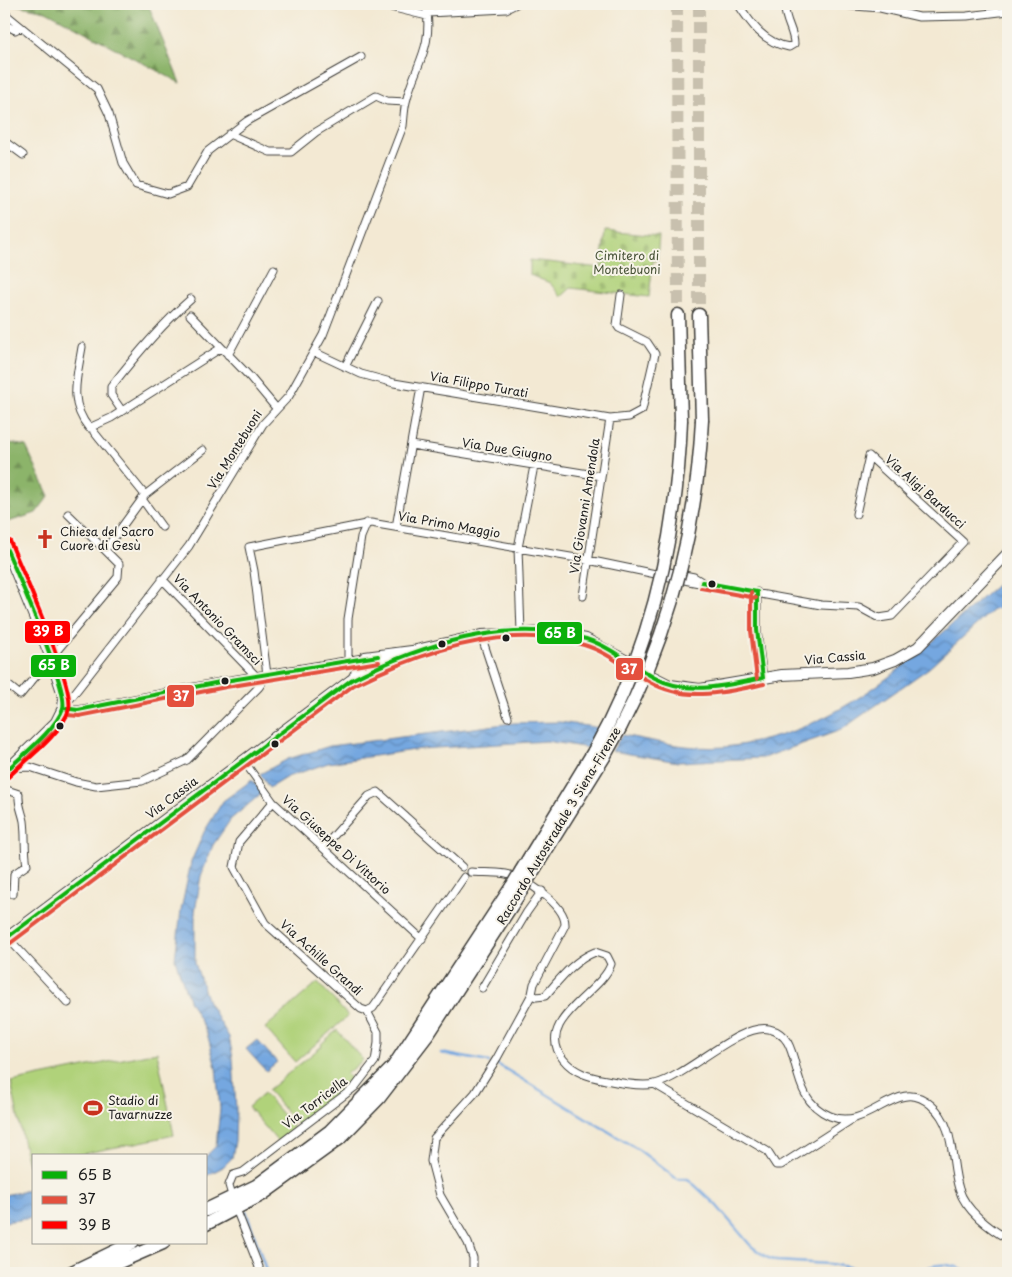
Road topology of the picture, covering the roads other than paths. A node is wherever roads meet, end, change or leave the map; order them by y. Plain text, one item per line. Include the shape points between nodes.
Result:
1 (378, 4) edge
2 (426, 4) edge
3 (516, 4) edge
4 (738, 4) edge
5 (796, 4) edge
6 (829, 4) edge
7 (1008, 11) edge
8 (4, 13) edge
9 (428, 14) junction
10 (4, 24) edge
11 (21, 27) junction
12 (361, 57) dead end
13 (406, 102) junction
14 (229, 134) junction
15 (4, 141) edge
16 (23, 155) dead end
17 (274, 269) dead end
18 (621, 295) dead end
19 (191, 299) dead end
20 (378, 301) dead end
21 (190, 315) dead end
22 (678, 315) tunnel mouth
23 (699, 315) tunnel mouth
24 (82, 347) dead end
25 (221, 348) junction
26 (314, 352) junction
27 (228, 355) junction
28 (345, 367) junction
29 (421, 387) junction
30 (276, 408) junction
31 (122, 411) junction
32 (610, 419) junction
33 (94, 432) dead end
34 (410, 445) junction
35 (202, 450) dead end
36 (534, 466) junction
37 (601, 476) junction
38 (144, 497) junction
39 (68, 514) dead end
40 (856, 514) dead end
41 (367, 522) junction
42 (162, 527) dead end
43 (396, 527) junction
44 (4, 543) edge
45 (518, 548) junction
46 (105, 550) junction
47 (1008, 553) edge
48 (588, 560) junction
49 (162, 579) junction
50 (757, 592) junction
51 (582, 596) dead end
52 (521, 632) junction
53 (482, 635) junction
54 (51, 658) junction
55 (348, 661) junction
56 (627, 661) dead end
57 (340, 663) junction
58 (367, 664) junction
59 (267, 675) junction
60 (256, 676) junction
61 (652, 676) dead end
62 (763, 678) junction
63 (4, 682) edge
64 (63, 708) junction
65 (508, 717) dead end
66 (28, 748) junction
67 (599, 754) junction
68 (243, 760) junction
69 (30, 767) junction
70 (6, 770) edge
71 (4, 789) edge
72 (273, 802) junction
73 (323, 848) junction
74 (467, 874) junction
75 (516, 888) junction
76 (542, 892) junction
77 (13, 894) dead end
78 (6, 939) edge
79 (422, 939) junction
80 (482, 988) dead end
81 (532, 994) junction
82 (68, 1003) dead end
83 (367, 1011) junction
84 (654, 1084) junction
85 (852, 1120) junction
86 (231, 1192) dead end
87 (208, 1209) edge
88 (238, 1214) dead end
89 (208, 1223) edge
90 (1008, 1239) edge
91 (130, 1244) edge
92 (161, 1244) edge
93 (70, 1273) edge
94 (94, 1273) edge
95 (258, 1273) edge
96 (473, 1273) edge

1 - 9 street
2 - 9 street, Via Montebuoni
3 - 9 street via 506,9
4 - 5 street via 761,35 789,47 794,44 794,37 785,8
6 - 7 street via 880,8 919,17
8 - 11 street
9 - 13 street, Via Montebuoni via 426,49
10 - 11 street via 15,30
11 - 14 street via 96,89 109,114 123,163 136,184 168,194 187,186 208,151
12 - 14 street
13 - 14 street via 387,101 376,96 316,132 291,152 270,152
13 - 26 street, Via Montebuoni via 404,126
15 - 16 street
17 - 27 street
18 - 32 street, Via Filippo Turati via 618,328 647,342 656,354 642,410 629,418
19 - 31 street via 150,340 111,387 111,395
20 - 28 street
21 - 25 street
22 - 67 highway, Raccordo Autostradale 3 Siena-Firenze, bridge via 681,420 675,502 660,585 630,679
23 - 67 highway, Raccordo Autostradale 3 Siena-Firenze, bridge via 702,420 691,530 655,653 642,684
24 - 31 street via 75,402 80,416 89,428
25 - 27 street
25 - 31 street
26 - 28 street, Via Filippo Turati
26 - 30 street, Via Montebuoni via 289,396
27 - 30 street
28 - 29 street, Via Filippo Turati via 374,379
29 - 32 street, Via Filippo Turati
29 - 34 street
30 - 49 street, Via Montebuoni via 263,424 206,522
32 - 37 street, Via Giovanni Amendola
33 - 38 street
34 - 36 street, Via Due Giugno
34 - 43 street
35 - 38 street
36 - 37 street, Via Due Giugno
36 - 45 street
37 - 48 street, Via Giovanni Amendola
38 - 42 street
38 - 46 street
39 - 46 street
40 - 50 street, Via Aligi Barducci via 869,456 964,542 892,616 885,619 860,607 821,605
41 - 43 street, Via Primo Maggio
41 - 55 street via 361,537 348,618
41 - 59 street, Via Primo Maggio via 249,547
43 - 45 street, Via Primo Maggio
44 - 54 main road
45 - 48 street, Via Primo Maggio
45 - 52 street
46 - 54 street via 119,564 118,577
47 - 62 main road, Via Cassia via 918,647 895,660 848,672
48 - 50 street, Via Primo Maggio
48 - 51 street, Via Giovanni Amendola
49 - 60 street, Via Antonio Gramsci
49 - 64 street, Via Montebuoni
50 - 62 street via 757,630
52 - 53 main road
52 - 56 main road via 574,635
53 - 58 main road
53 - 65 street
54 - 63 street via 20,695
54 - 64 main road via 63,691
55 - 57 street
55 - 58 street
57 - 58 street
57 - 59 street
58 - 68 main road, Via Cassia via 351,680
59 - 60 street
59 - 69 street via 187,760 158,775 124,784 96,786
60 - 64 street via 78,710
61 - 62 main road, Via Cassia via 670,685 700,689
64 - 66 main road, Via Montebuoni via 56,722
66 - 69 street via 26,760
66 - 70 main road, Via Montebuoni
67 - 75 highway, Raccordo Autostradale 3 Siena-Firenze, bridge
68 - 72 street, Via Giuseppe Di Vittorio
68 - 78 main road, Via Cassia
69 - 70 street
71 - 77 street via 19,794 18,805 24,820 27,865 14,874
72 - 73 street, Via Giuseppe Di Vittorio
72 - 83 street, Via Achille Grandi via 239,842 234,867 265,923
73 - 74 street via 369,796 378,792 462,867 467,867
73 - 79 street, Via Giuseppe Di Vittorio
74 - 76 street via 508,874
74 - 79 street, Via Achille Grandi
75 - 87 highway, Raccordo Autostradale 3 Siena-Firenze via 394,1067 330,1132 256,1186
75 - 89 highway, Raccordo Autostradale 3 Siena-Firenze via 429,1033 379,1098 339,1139 271,1189
76 - 80 street
76 - 81 street via 564,914 565,925 534,984
78 - 82 street, Via Cassia
79 - 83 street, Via Achille Grandi via 373,1008
81 - 84 street via 544,996 572,965 584,957 595,952 607,956 611,964 608,972 562,1020 557,1033 558,1051 572,1068 591,1077 617,1083
81 - 96 street via 475,1093 434,1138 431,1161 440,1195 468,1243
83 - 86 street, Via Torricella via 378,1032 375,1061 355,1087 243,1172 233,1175 229,1186
84 - 85 street via 767,1151 776,1165 781,1165
84 - 85 street via 687,1069 746,1032 770,1029 788,1042 804,1094 811,1105 831,1117
85 - 90 street via 899,1097 921,1098 931,1105 948,1129 959,1192 986,1224
88 - 95 street via 259,1267
91 - 93 highway
92 - 94 highway

